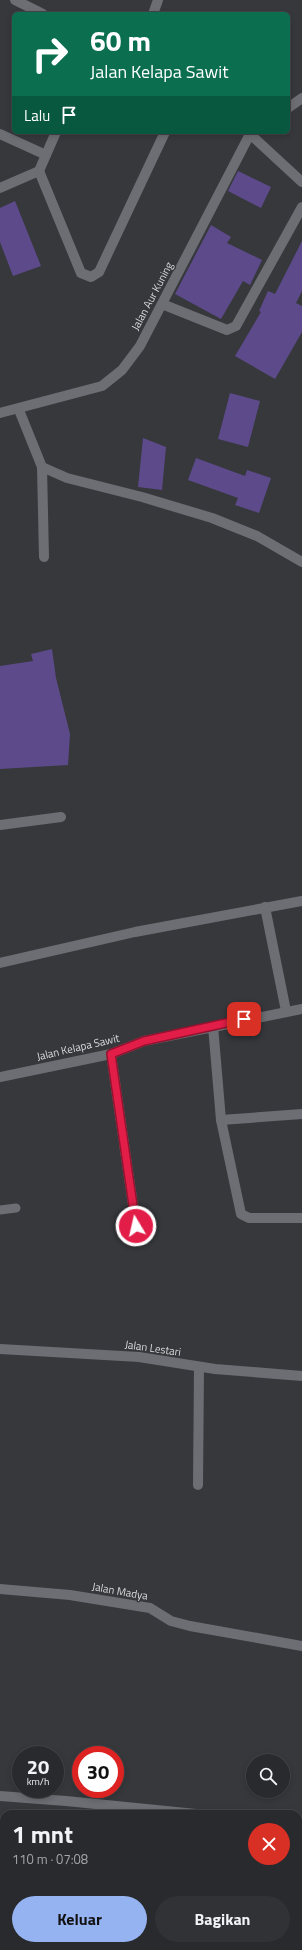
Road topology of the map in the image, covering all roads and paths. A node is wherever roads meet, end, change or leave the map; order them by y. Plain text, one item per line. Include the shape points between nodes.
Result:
1 (158, 0) edge
2 (21, 1) edge
3 (40, 12) edge
4 (155, 12) edge
5 (302, 98) edge
6 (290, 107) edge
7 (0, 134) edge
8 (55, 134) edge
9 (164, 134) edge
10 (250, 134) edge
11 (252, 134) edge
12 (46, 155) junction
13 (39, 171) junction
14 (302, 182) edge
15 (0, 188) edge
16 (302, 207) edge
17 (162, 304) junction
18 (19, 410) junction
19 (0, 413) edge
20 (42, 467) junction
21 (44, 557) dead end
22 (302, 562) edge
23 (61, 817) dead end
24 (0, 825) edge
25 (302, 901) edge
26 (265, 907) junction
27 (0, 963) edge
28 (302, 1009) edge
29 (286, 1011) junction
30 (213, 1026) junction
31 (111, 1054) junction
32 (0, 1077) edge
33 (302, 1114) edge
34 (221, 1120) junction
35 (16, 1208) dead end
36 (0, 1210) edge
37 (302, 1218) edge
38 (136, 1226) dead end
39 (0, 1348) edge
40 (198, 1367) junction
41 (302, 1376) edge
42 (198, 1485) dead end
43 (0, 1589) edge
44 (302, 1646) edge
45 (0, 1796) edge
46 (143, 1810) edge

1 - 4 street
2 - 3 street
5 - 6 street
7 - 12 street
8 - 12 street
9 - 13 street via 99,272 91,277 81,273
10 - 17 street, Jalan Aur Kuning
11 - 14 street
12 - 13 street
13 - 15 street
16 - 17 street via 236,326 227,330
17 - 18 street, Jalan Aur Kuning via 140,346 114,378 102,386
18 - 19 street, Jalan Aur Kuning
18 - 20 street
20 - 21 street
20 - 22 street via 67,478 212,518 257,536
23 - 24 street
25 - 26 street
26 - 27 street via 135,932
26 - 29 street
28 - 29 street, Jalan Kelapa Sawit
29 - 30 street, Jalan Kelapa Sawit
30 - 31 street, Jalan Kelapa Sawit via 144,1041
30 - 34 street
31 - 32 street, Jalan Kelapa Sawit
31 - 38 street
33 - 34 street
34 - 37 street via 241,1214 249,1218
35 - 36 lane
39 - 40 street, Jalan Lestari via 139,1357
40 - 41 street, Jalan Lestari
40 - 42 street
43 - 44 street, Jalan Madya via 70,1595 150,1608 170,1621
45 - 46 street

